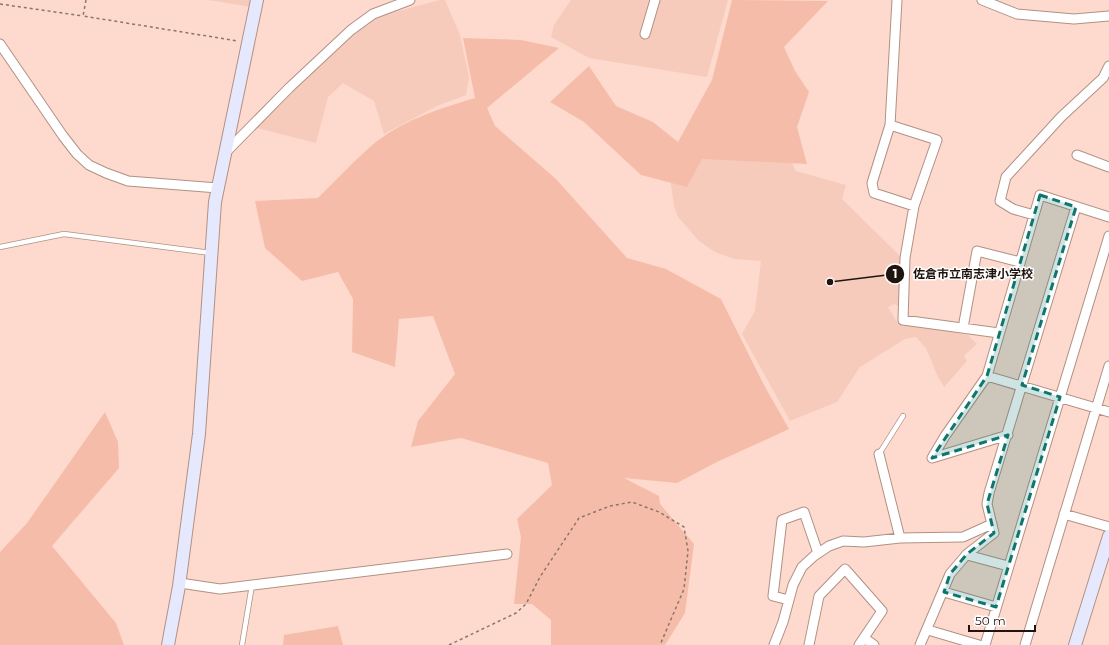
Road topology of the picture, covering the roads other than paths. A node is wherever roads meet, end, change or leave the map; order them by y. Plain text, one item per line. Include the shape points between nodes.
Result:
1 (257, 0) edge
2 (410, 0) edge
3 (655, 0) edge
4 (897, 0) edge
5 (982, 0) edge
6 (1109, 16) edge
7 (644, 34) dead end
8 (0, 44) edge
9 (1109, 66) edge
10 (1106, 80) edge
11 (890, 125) junction
12 (224, 153) junction
13 (1077, 154) dead end
14 (1109, 167) edge
15 (218, 188) junction
16 (914, 206) junction
17 (1076, 207) junction
18 (1034, 214) junction
19 (1109, 217) edge
20 (1109, 236) edge
21 (0, 247) edge
22 (211, 253) junction
23 (1020, 262) junction
24 (963, 328) junction
25 (999, 332) junction
26 (1109, 366) edge
27 (987, 376) junction
28 (1022, 386) junction
29 (1060, 397) junction
30 (1096, 408) junction
31 (1109, 412) edge
32 (903, 416) dead end
33 (1008, 435) junction
34 (878, 454) joint
35 (1064, 514) junction
36 (992, 524) junction
37 (1109, 527) edge
38 (1109, 536) edge
39 (900, 538) junction
40 (818, 553) junction
41 (507, 554) dead end
42 (967, 555) junction
43 (1008, 566) junction
44 (180, 583) junction
45 (252, 585) junction
46 (944, 592) junction
47 (789, 600) junction
48 (996, 607) junction
49 (928, 630) junction
50 (862, 642) edge
51 (168, 645) edge
52 (242, 645) edge
53 (774, 645) edge
54 (809, 645) edge
55 (874, 645) edge
56 (920, 645) edge
57 (979, 645) edge
58 (986, 645) edge
59 (1025, 645) edge
60 (1076, 645) edge

1 - 12 street
2 - 12 street via 373,14 352,30
3 - 7 street
4 - 11 street
5 - 6 street via 1017,14 1074,19
8 - 15 street via 62,136 76,154 90,165 128,181
9 - 10 street
10 - 18 street via 1061,117 1006,177 1000,201 1013,209
11 - 16 street via 872,188 874,193
11 - 16 street via 937,140
12 - 15 street
13 - 14 street
15 - 22 street
16 - 24 street via 905,258 903,320
17 - 18 street via 1040,195
17 - 19 street
17 - 28 street
18 - 23 street
20 - 29 street
21 - 22 lane via 64,234
22 - 44 street via 199,434
23 - 24 street via 977,251
23 - 25 street
24 - 25 street
25 - 27 street
26 - 30 street
27 - 28 street
27 - 33 street via 932,458
28 - 29 street
28 - 33 street
29 - 30 street
29 - 43 street
30 - 31 street
30 - 35 street
32 - 34 lane
33 - 36 street via 987,504
34 - 39 street
35 - 37 street
35 - 59 street
36 - 39 street via 963,537
36 - 42 street via 994,533
38 - 60 street
39 - 40 street via 864,542 843,540
40 - 47 street via 802,568
40 - 47 street via 804,512 782,520 773,596
41 - 45 street
42 - 43 street
42 - 46 street via 950,574
43 - 48 street
44 - 45 street via 220,589
44 - 51 street
45 - 52 lane
46 - 48 street
46 - 49 street
47 - 53 street
48 - 58 street
49 - 56 street
49 - 57 street
50 - 54 street via 882,611 845,569 819,596
50 - 55 street

